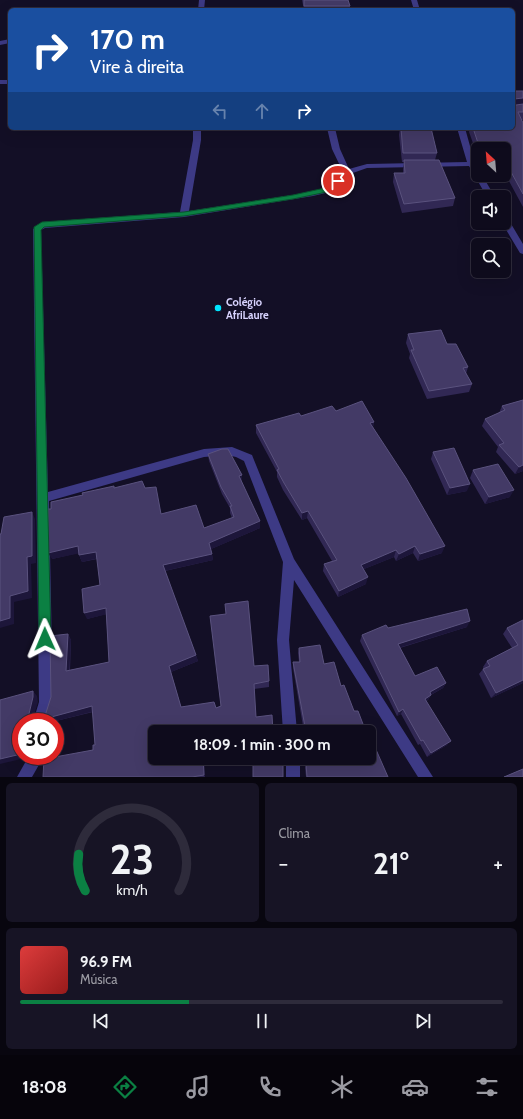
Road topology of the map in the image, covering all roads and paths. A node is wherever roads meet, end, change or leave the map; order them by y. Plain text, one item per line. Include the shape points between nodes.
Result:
1 (197, 130) edge
2 (331, 130) edge
3 (462, 130) edge
4 (471, 164) joint
5 (347, 172) junction
6 (184, 214) junction
7 (511, 230) edge
8 (523, 250) edge
9 (43, 498) junction
10 (289, 562) junction
11 (43, 713) edge
12 (289, 725) edge
13 (32, 765) edge
14 (292, 765) edge
15 (24, 777) edge
16 (293, 777) edge
17 (426, 777) edge

1 - 6 street
2 - 5 street via 336,149
3 - 4 street
4 - 5 street via 367,166
5 - 6 street via 327,190 313,194
6 - 9 street via 42,225 37,229
7 - 8 street
9 - 10 street via 204,453 237,451 248,458
9 - 11 street via 46,702
10 - 12 street via 283,640
10 - 17 street
13 - 15 street
14 - 16 street

